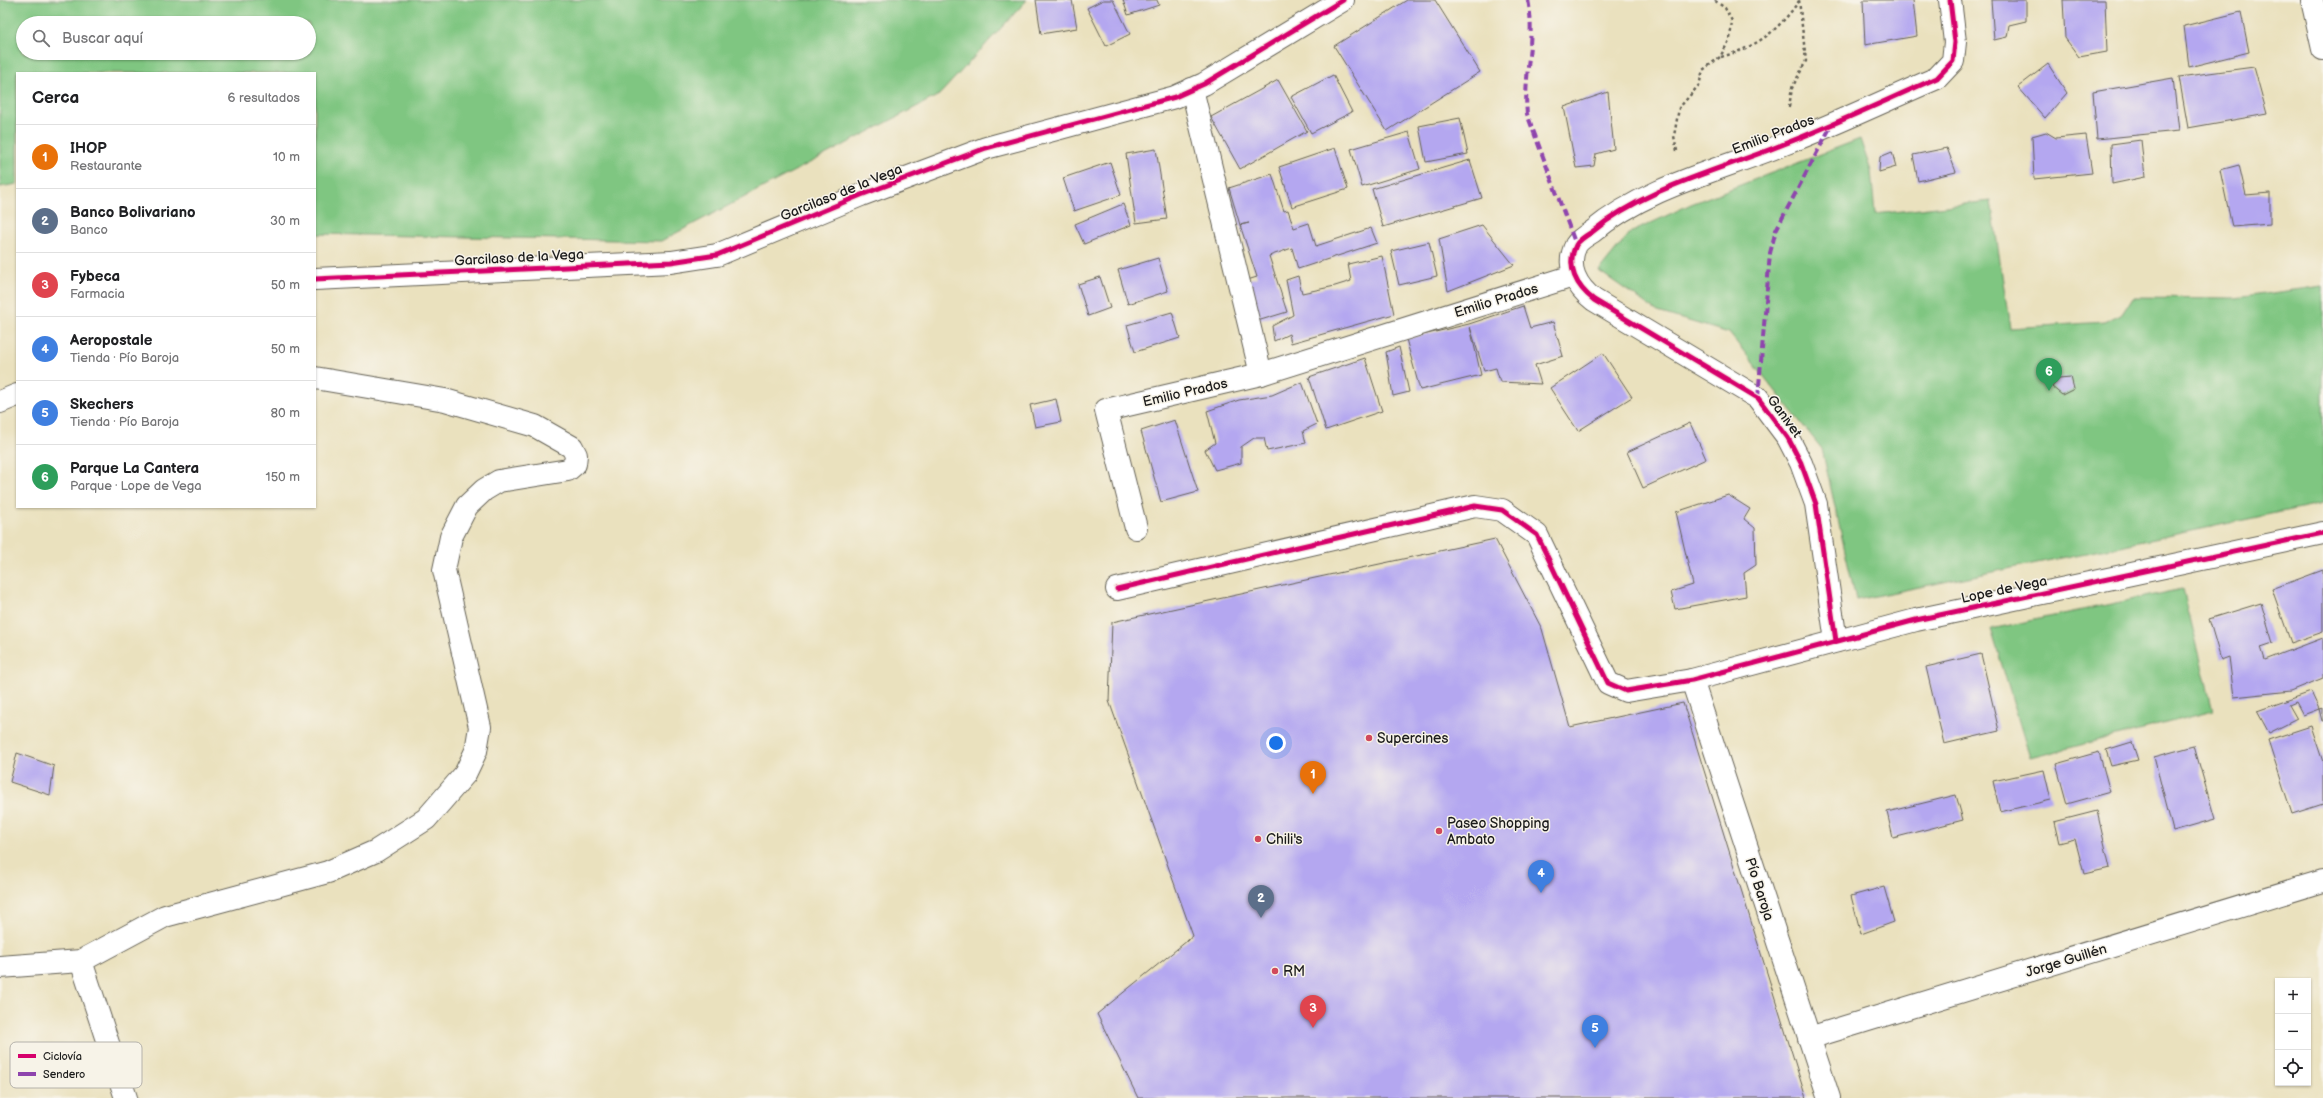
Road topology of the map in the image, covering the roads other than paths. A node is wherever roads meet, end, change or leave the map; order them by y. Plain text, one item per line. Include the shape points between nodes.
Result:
1 (1343, 0) edge
2 (1950, 0) edge
3 (2312, 0) edge
4 (2323, 49) edge
5 (1192, 89) junction
6 (1573, 276) junction
7 (316, 279) edge
8 (1261, 374) junction
9 (316, 378) edge
10 (16, 395) edge
11 (0, 402) edge
12 (1136, 528) dead end
13 (2323, 533) edge
14 (1117, 589) dead end
15 (1836, 641) junction
16 (1692, 680) junction
17 (2323, 881) edge
18 (81, 961) junction
19 (0, 967) edge
20 (1809, 1038) junction
21 (108, 1042) edge
22 (123, 1088) edge
23 (126, 1098) edge
24 (1829, 1098) edge

1 - 5 street, Garcilaso de la Vega
2 - 6 street, Emilio Prados via 1955,42 1953,61 1937,78 1784,144 1682,181 1606,220 1576,245 1572,258
3 - 4 street
5 - 7 street, Garcilaso de la Vega via 1175,97 986,148 861,195 717,255 671,262
5 - 8 street
6 - 8 street, Emilio Prados
6 - 15 street, Ganivet via 1581,290 1594,300 1758,398 1788,438 1816,504
8 - 12 street, Emilio Prados via 1106,410
9 - 18 street via 445,400 535,426 572,446 576,455 575,464 568,470 499,481 484,490 467,506 451,537 444,570 480,727 476,751 465,774 426,819 376,851 328,872 165,916
10 - 11 street
13 - 15 street, Lope de Vega via 1916,620
14 - 16 street, Lope de Vega via 1475,506 1502,510 1537,535 1608,683 1626,691
15 - 16 street, Lope de Vega
16 - 20 street, Pío Baroja
17 - 20 street, Jorge Guillén
18 - 19 street
18 - 21 street
20 - 24 street, Pío Baroja
22 - 23 street

